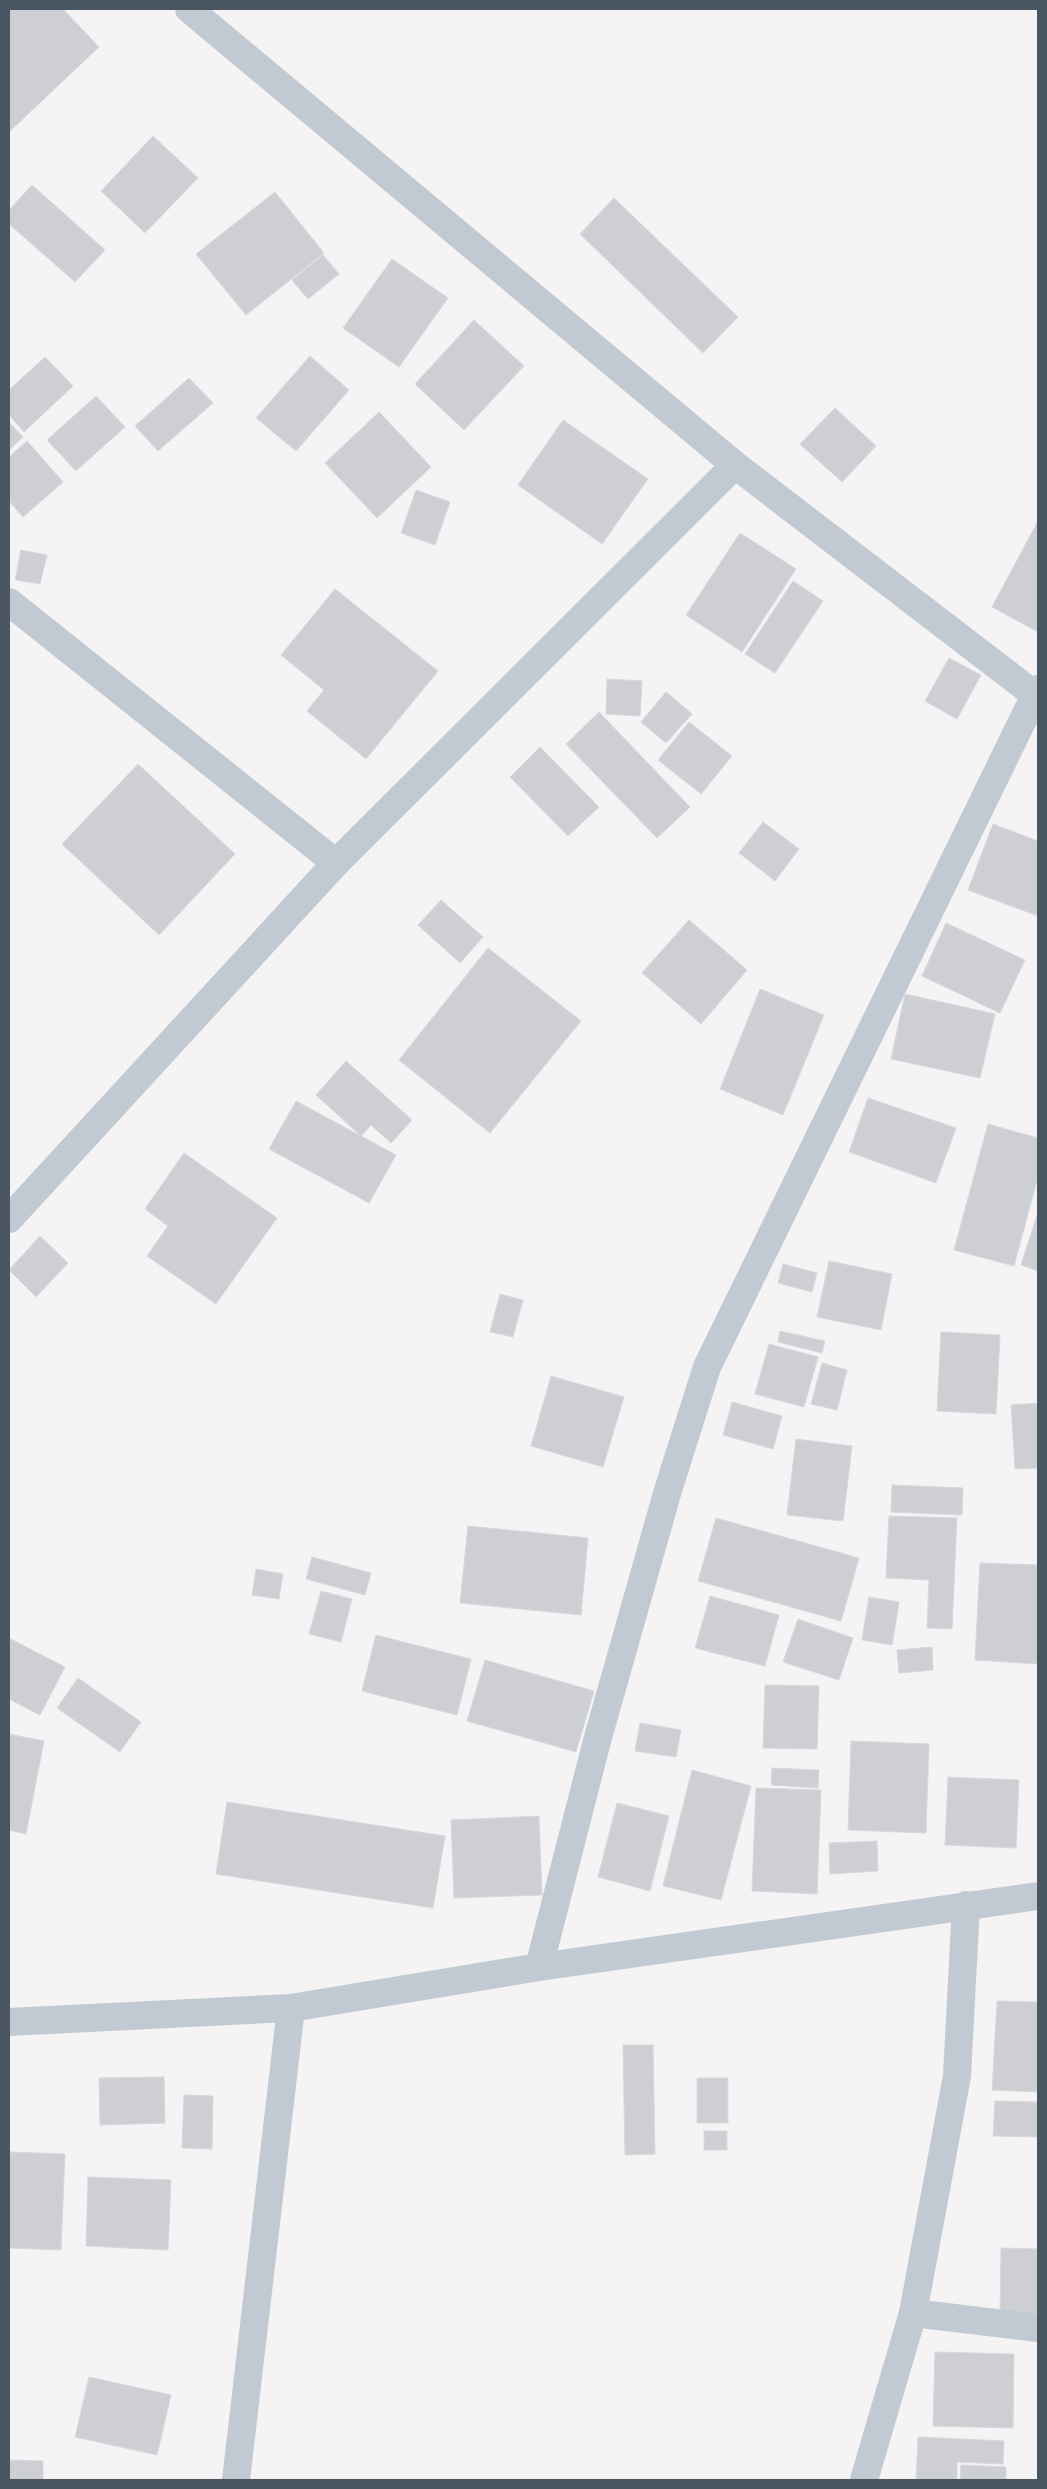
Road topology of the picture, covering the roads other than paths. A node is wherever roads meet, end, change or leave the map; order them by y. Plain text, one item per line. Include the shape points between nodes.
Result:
1 (189, 9) edge
2 (735, 466) junction
3 (9, 602) edge
4 (1037, 692) edge
5 (336, 863) junction
6 (9, 1219) edge
7 (1038, 1896) edge
8 (966, 1906) junction
9 (539, 1967) junction
10 (291, 2008) junction
11 (9, 2022) edge
12 (914, 2313) junction
13 (1038, 2328) edge
14 (236, 2480) edge
15 (864, 2480) edge

1 - 2 street
2 - 4 street
2 - 5 street
3 - 5 street
4 - 9 street via 707,1366 597,1740
5 - 6 street
7 - 8 street
8 - 9 street
8 - 12 street via 957,2076
9 - 10 street
10 - 11 street
10 - 14 street
12 - 13 street
12 - 15 street

